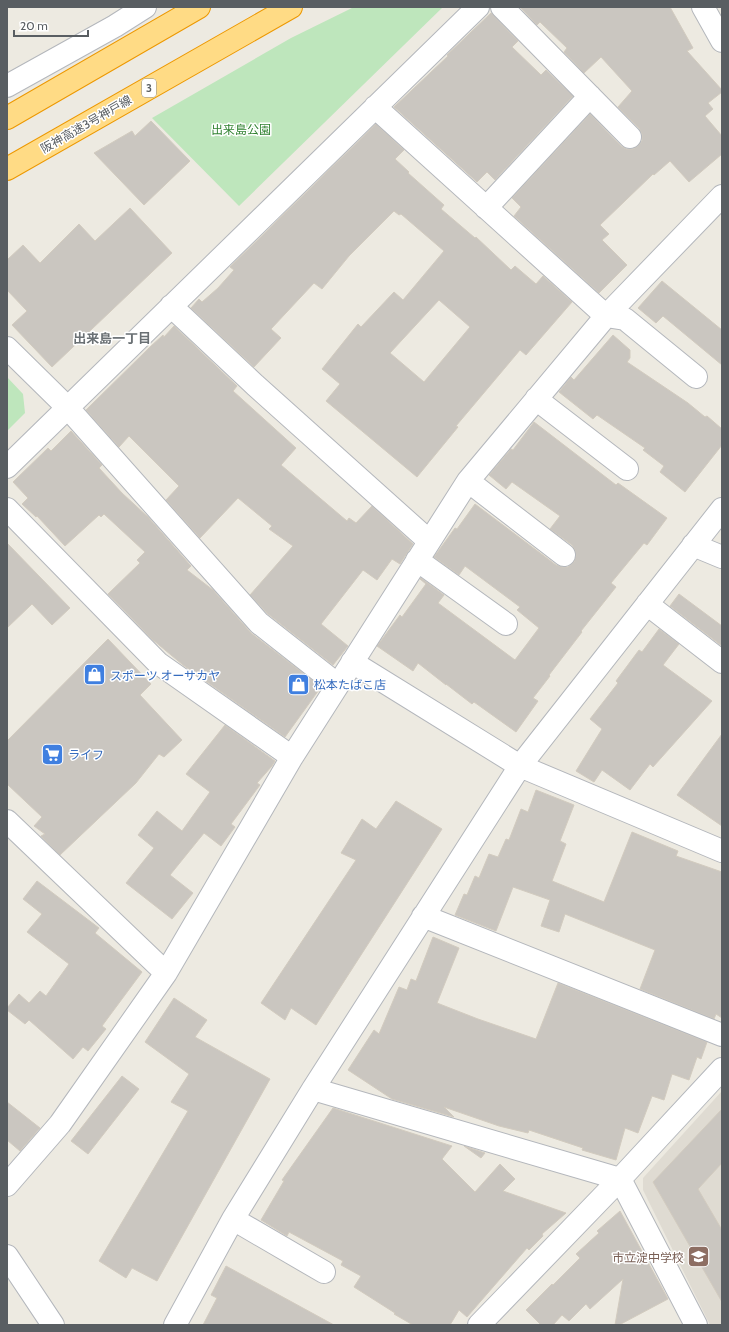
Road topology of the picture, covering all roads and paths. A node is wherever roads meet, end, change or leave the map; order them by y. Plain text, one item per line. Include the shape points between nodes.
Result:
1 (145, 7) edge
2 (199, 7) edge
3 (291, 7) edge
4 (478, 7) edge
5 (502, 7) edge
6 (702, 7) edge
7 (722, 41) edge
8 (7, 86) edge
9 (590, 96) junction
10 (375, 107) junction
11 (7, 118) edge
12 (630, 137) dead end
13 (7, 169) edge
14 (722, 196) edge
15 (486, 208) junction
16 (171, 306) junction
17 (606, 316) junction
18 (7, 348) edge
19 (696, 377) dead end
20 (536, 399) junction
21 (67, 407) junction
22 (7, 467) edge
23 (627, 469) dead end
24 (468, 481) junction
25 (7, 509) edge
26 (722, 509) edge
27 (429, 541) junction
28 (693, 545) junction
29 (564, 555) dead end
30 (722, 557) edge
31 (417, 560) junction
32 (647, 604) junction
33 (506, 624) dead end
34 (352, 662) junction
35 (722, 662) edge
36 (338, 685) junction
37 (292, 757) junction
38 (520, 766) junction
39 (7, 822) edge
40 (721, 849) edge
41 (424, 916) junction
42 (166, 973) junction
43 (722, 1035) edge
44 (722, 1070) edge
45 (313, 1089) junction
46 (620, 1179) junction
47 (7, 1185) edge
48 (233, 1219) junction
49 (7, 1256) edge
50 (324, 1272) dead end
51 (53, 1325) edge
52 (175, 1325) edge
53 (479, 1325) edge
54 (696, 1325) edge

1 - 8 street
2 - 11 highway
3 - 13 highway, 阪神高速3号神戸線 / 3
4 - 10 street
5 - 9 street
6 - 7 street
9 - 12 street
9 - 15 street
10 - 15 street
10 - 16 street
14 - 17 street
15 - 17 street
16 - 21 street
16 - 27 street via 254,385
17 - 19 street via 625,318
17 - 20 street
18 - 21 street
20 - 23 street
20 - 24 street
21 - 22 street
21 - 36 street via 259,623
24 - 27 street
24 - 29 street
25 - 37 street via 158,663
26 - 28 street
27 - 31 street
28 - 30 street
28 - 32 street
31 - 33 street
31 - 34 street
32 - 35 street
32 - 38 street
34 - 36 street
34 - 38 street
36 - 37 street
37 - 42 street
38 - 40 street
38 - 41 street
39 - 42 street
41 - 43 street
41 - 45 street
42 - 47 street via 60,1124
44 - 46 street
45 - 46 street
45 - 48 street
46 - 53 street
46 - 54 street
48 - 50 street
48 - 52 street
49 - 51 street

